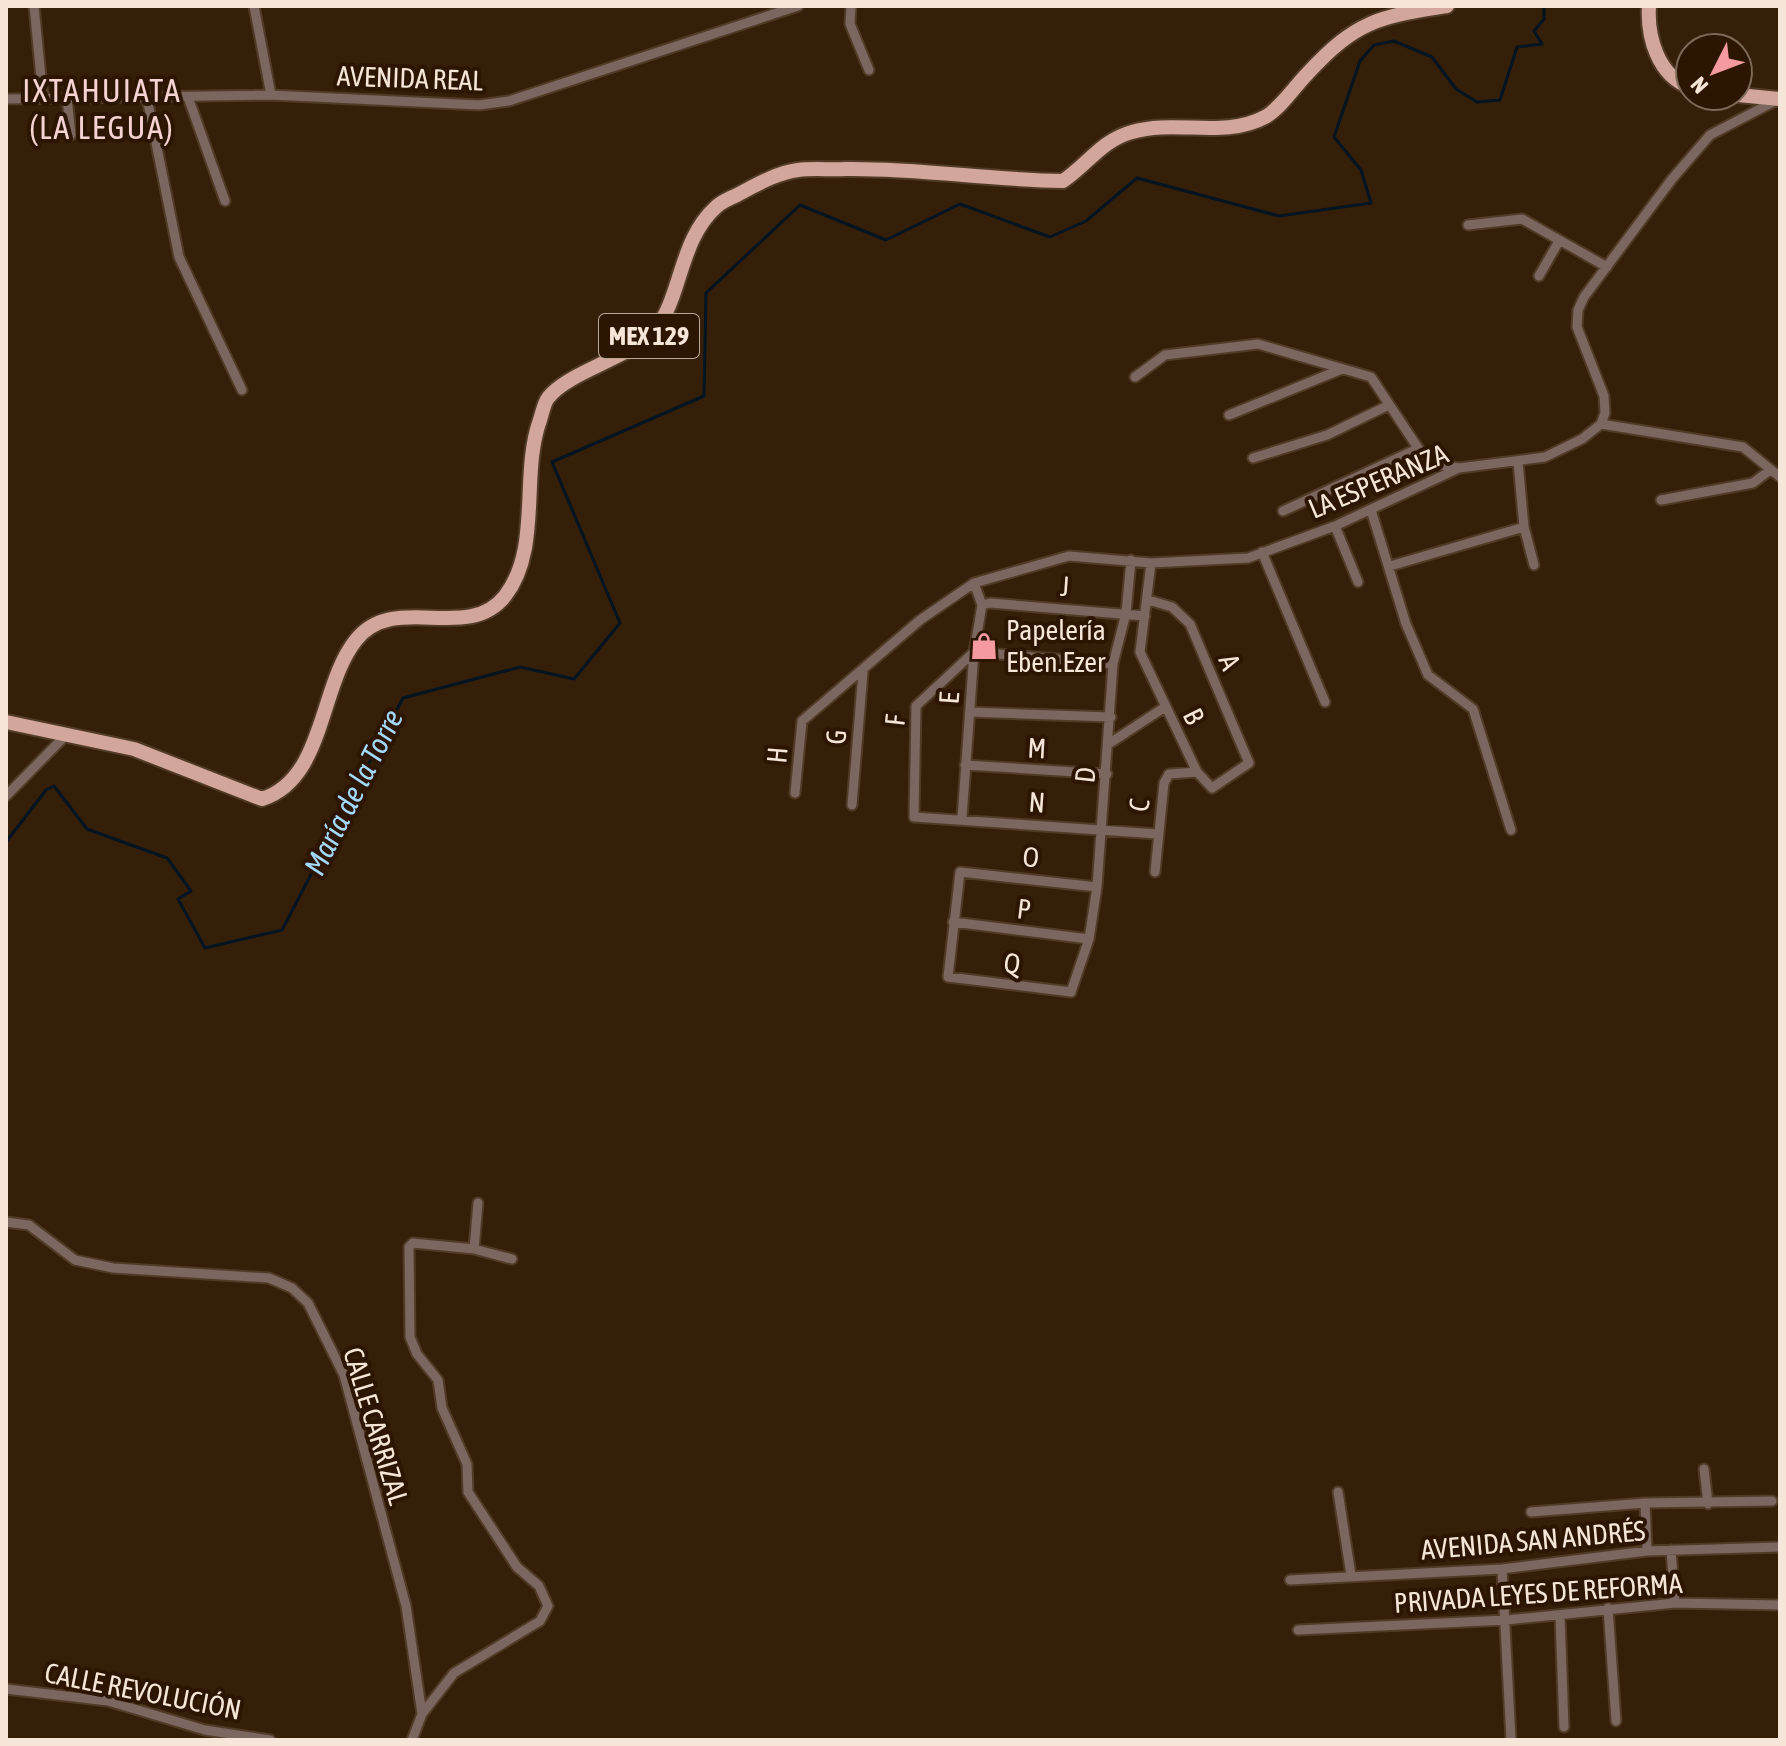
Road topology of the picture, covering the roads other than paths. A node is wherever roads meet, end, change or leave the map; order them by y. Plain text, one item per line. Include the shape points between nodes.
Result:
1 (34, 6) edge
2 (254, 6) edge
3 (798, 6) edge
4 (851, 6) edge
5 (1447, 6) edge
6 (1649, 6) edge
7 (869, 70) dead end
8 (1674, 77) edge
9 (271, 95) junction
10 (188, 97) junction
11 (1754, 97) edge
12 (43, 98) junction
13 (67, 98) junction
14 (147, 98) junction
15 (6, 99) edge
16 (1779, 99) edge
17 (71, 135) dead end
18 (225, 201) dead end
19 (1468, 225) dead end
20 (1559, 241) junction
21 (1607, 267) junction
22 (1539, 276) dead end
23 (1342, 369) junction
24 (1135, 377) dead end
25 (242, 390) dead end
26 (1389, 405) junction
27 (1229, 415) dead end
28 (1601, 424) junction
29 (1417, 449) junction
30 (1253, 458) dead end
31 (1518, 462) junction
32 (1459, 468) junction
33 (1770, 470) junction
34 (1780, 477) edge
35 (1661, 500) dead end
36 (1371, 510) junction
37 (1283, 511) dead end
38 (1335, 526) junction
39 (1524, 527) junction
40 (1262, 552) junction
41 (1131, 560) junction
42 (1151, 563) junction
43 (1534, 565) dead end
44 (1390, 566) junction
45 (1358, 582) dead end
46 (974, 583) junction
47 (1148, 600) junction
48 (982, 605) junction
49 (1126, 613) junction
50 (1145, 616) junction
51 (974, 652) junction
52 (1113, 664) junction
53 (863, 672) junction
54 (1325, 702) dead end
55 (1165, 707) junction
56 (970, 712) junction
57 (1111, 717) junction
58 (802, 721) joint
59 (6, 722) edge
60 (65, 736) junction
61 (1110, 743) junction
62 (965, 765) junction
63 (1197, 772) junction
64 (1107, 774) junction
65 (795, 793) dead end
66 (6, 796) edge
67 (852, 805) dead end
68 (914, 817) joint
69 (962, 818) junction
70 (1102, 829) junction
71 (1511, 830) dead end
72 (1157, 834) junction
73 (1155, 872) dead end
74 (1097, 887) junction
75 (953, 922) junction
76 (1089, 939) junction
77 (1071, 992) joint
78 (478, 1203) dead end
79 (6, 1222) edge
80 (474, 1249) junction
81 (512, 1259) dead end
82 (1704, 1469) dead end
83 (1338, 1492) dead end
84 (1772, 1501) dead end
85 (1645, 1503) junction
86 (1708, 1504) junction
87 (1531, 1512) dead end
88 (1780, 1547) edge
89 (1671, 1550) junction
90 (1647, 1551) junction
91 (1502, 1569) junction
92 (1351, 1575) junction
93 (1290, 1580) dead end
94 (1675, 1603) junction
95 (1780, 1605) edge
96 (1608, 1608) junction
97 (1560, 1616) junction
98 (1506, 1620) junction
99 (1298, 1630) dead end
100 (6, 1689) edge
101 (422, 1714) junction
102 (1616, 1721) dead end
103 (1564, 1727) dead end
104 (270, 1740) edge
105 (412, 1740) edge
106 (1511, 1740) edge

1 - 12 street
2 - 9 street
3 - 9 street, AVENIDA REAL via 509,101 452,105
4 - 7 street via 850,24
5 - 60 main road, MEX 129 via 1389,14 1357,28 1268,115 1241,127 1133,131 1099,147 1063,181 798,170 716,206 689,245 655,332 548,397 530,468 525,544 504,597 482,614 400,616 377,622 359,637 342,659 309,752 281,793 262,799 134,749
6 - 8 main road via 1651,41
9 - 10 street, AVENIDA REAL
10 - 14 street, AVENIDA REAL
10 - 18 street
11 - 16 main road
12 - 13 street, AVENIDA REAL
12 - 15 street, AVENIDA REAL
13 - 14 street, AVENIDA REAL
13 - 17 street
14 - 25 street via 179,257
16 - 21 street via 1710,135
19 - 20 street via 1522,219
20 - 21 street
20 - 22 street
21 - 28 street via 1578,310 1577,327 1604,396
23 - 24 street via 1258,344 1165,355
23 - 26 street via 1371,377
23 - 27 street
26 - 29 street
26 - 30 street via 1327,435
28 - 31 street, LA ESPERANZA via 1545,457
28 - 33 street via 1743,447
29 - 32 street via 1428,463
29 - 37 street
31 - 32 street, LA ESPERANZA
31 - 39 street
32 - 36 street, LA ESPERANZA
33 - 34 street
33 - 35 street via 1753,483
36 - 38 street, LA ESPERANZA
36 - 44 street
38 - 40 street, LA ESPERANZA
38 - 45 street
39 - 43 street
39 - 44 street
40 - 42 street, LA ESPERANZA via 1248,558
40 - 54 street
41 - 42 street, LA ESPERANZA
41 - 46 street, LA ESPERANZA via 1069,556
41 - 49 street, D
42 - 47 street
44 - 71 street via 1428,675 1473,709
46 - 48 street, E
46 - 53 street, LA ESPERANZA via 920,620
47 - 50 street
47 - 63 street, A via 1172,607 1190,624 1249,763 1212,788
48 - 49 street, J
48 - 51 street, E
49 - 50 street, J
49 - 52 street, D
50 - 55 street, B via 1140,652
51 - 52 street
51 - 56 street, E
51 - 68 street, F via 916,706
52 - 57 street, D
53 - 58 street, LA ESPERANZA
53 - 67 street, G
55 - 61 street
55 - 63 street, B
56 - 57 street
56 - 62 street, E
57 - 61 street, D
58 - 65 street, H
59 - 60 main road, MEX 129
60 - 66 street
61 - 64 street, D
62 - 64 street, M
62 - 69 street, E
63 - 72 street, C via 1169,774
64 - 70 street, D
68 - 69 street, N
69 - 70 street, N
70 - 72 street, N
70 - 74 street, D
72 - 73 street, C
74 - 75 street, O via 960,872
74 - 76 street, D
75 - 76 street, P
75 - 77 street, Q via 948,977
76 - 77 street, D
78 - 80 street
79 - 101 street, CALLE CARRIZAL via 29,1225 75,1260 113,1268 269,1278 308,1303 344,1375 406,1606
80 - 81 street
80 - 101 street via 413,1243 409,1247 410,1337 438,1380 442,1408 467,1464 468,1492 475,1506 517,1567 539,1586 548,1606 540,1621 454,1673
82 - 86 street
83 - 92 street
84 - 86 street
85 - 86 street
85 - 87 street
85 - 90 street
88 - 89 street, AVENIDA SAN ANDRÉS
89 - 90 street, AVENIDA SAN ANDRÉS
89 - 94 street
90 - 91 street, AVENIDA SAN ANDRÉS
91 - 92 street, AVENIDA SAN ANDRÉS
91 - 98 street
92 - 93 street, AVENIDA SAN ANDRÉS
94 - 95 street, PRIVADA LEYES DE REFORMA
94 - 96 street, PRIVADA LEYES DE REFORMA
96 - 97 street, PRIVADA LEYES DE REFORMA
96 - 102 street
97 - 98 street, PRIVADA LEYES DE REFORMA
97 - 103 street
98 - 99 street, PRIVADA LEYES DE REFORMA
98 - 106 street
100 - 104 street, CALLE REVOLUCIÓN via 108,1701 205,1730
101 - 105 street, CALLE CARRIZAL

